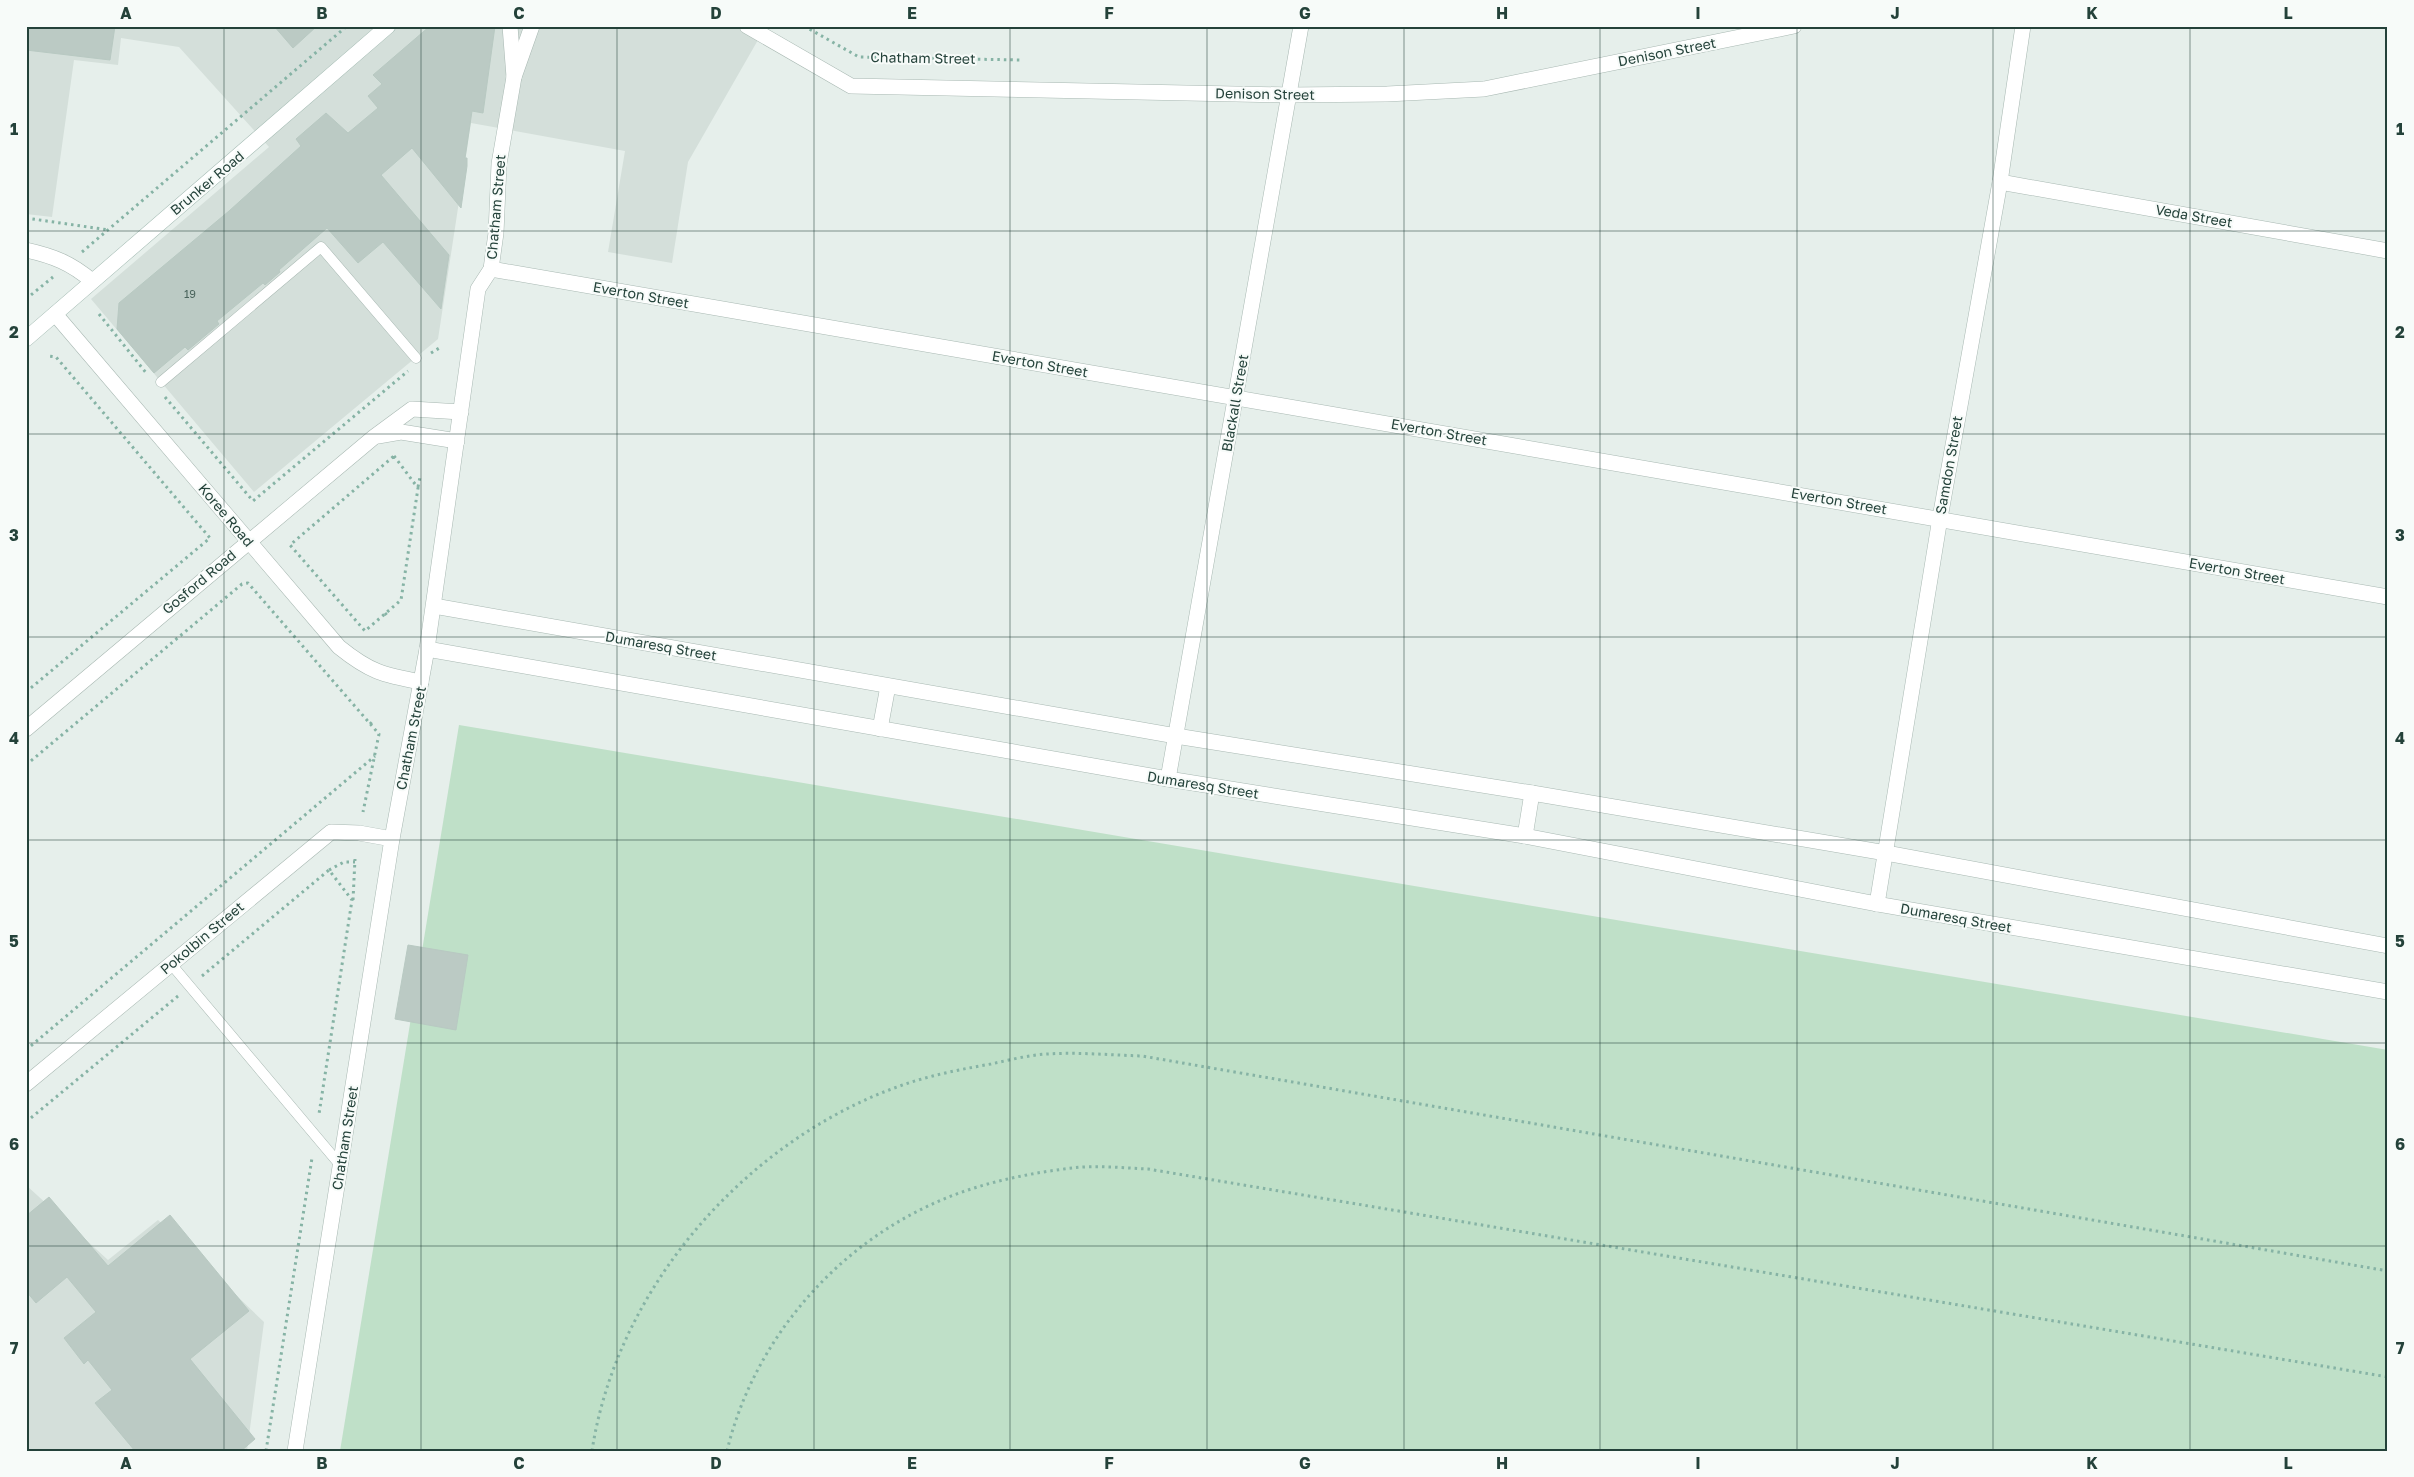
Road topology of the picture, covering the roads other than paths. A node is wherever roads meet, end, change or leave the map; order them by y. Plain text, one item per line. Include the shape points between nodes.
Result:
1 (388, 26) edge
2 (510, 26) edge
3 (532, 26) edge
4 (747, 26) edge
5 (1301, 26) edge
6 (1794, 26) edge
7 (2023, 26) edge
8 (514, 77) junction
9 (1289, 95) junction
10 (2000, 182) junction
11 (26, 250) edge
12 (2388, 251) edge
13 (491, 269) junction
14 (92, 281) junction
15 (55, 314) junction
16 (26, 339) edge
17 (414, 363) road end
18 (156, 381) road end
19 (1236, 398) junction
20 (461, 412) junction
21 (374, 437) junction
22 (456, 442) junction
23 (1940, 518) junction
24 (248, 541) junction
25 (2388, 598) edge
26 (434, 606) junction
27 (427, 649) junction
28 (421, 682) junction
29 (888, 686) junction
30 (26, 729) edge
31 (880, 729) junction
32 (1176, 736) junction
33 (1168, 779) junction
34 (1532, 792) junction
35 (1526, 836) junction
36 (392, 839) junction
37 (1886, 853) junction
38 (1877, 904) junction
39 (2388, 946) edge
40 (171, 964) junction
41 (2388, 992) edge
42 (26, 1084) edge
43 (341, 1166) junction
44 (295, 1451) edge

1 - 14 street, Brunker Road
2 - 8 street, Chatham Street
3 - 8 street
4 - 9 street, Denison Street via 851,86
5 - 9 street, Blackall Street
6 - 9 street, Denison Street via 1484,89
7 - 10 street, Samdon Street
8 - 13 street, Chatham Street via 499,164
9 - 19 street, Blackall Street
10 - 12 street, Veda Street
10 - 23 street, Samdon Street
11 - 14 street via 69,263
13 - 19 street, Everton Street
13 - 20 street, Chatham Street via 478,289
14 - 15 street, Brunker Road
15 - 16 street, Brunker Road
15 - 24 street, Koree Road
17 - 18 lane via 321,247
19 - 23 street, Everton Street
19 - 32 street, Blackall Street
20 - 21 street, Gosford Road via 412,409
20 - 22 street, Chatham Street
21 - 22 street, Gosford Road via 401,432
21 - 24 street, Gosford Road
22 - 26 street, Chatham Street
23 - 25 street, Everton Street
23 - 37 street, Samdon Street
24 - 28 street, Koree Road via 339,647 362,666
24 - 30 street, Gosford Road
26 - 27 street, Chatham Street
26 - 29 street, Dumaresq Street
27 - 28 street, Chatham Street
27 - 31 street, Dumaresq Street
28 - 36 street, Chatham Street
29 - 31 street
29 - 32 street, Dumaresq Street
31 - 33 street, Dumaresq Street
32 - 33 street, Blackall Street
32 - 34 street, Dumaresq Street
33 - 35 street, Dumaresq Street
34 - 35 street
34 - 37 street, Dumaresq Street
35 - 38 street, Dumaresq Street
36 - 40 street, Pokolbin Street via 330,832
36 - 43 street, Chatham Street
37 - 38 street, Samdon Street
37 - 39 street, Dumaresq Street
38 - 41 street, Dumaresq Street
40 - 42 street, Pokolbin Street
40 - 43 lane
43 - 44 street, Chatham Street

